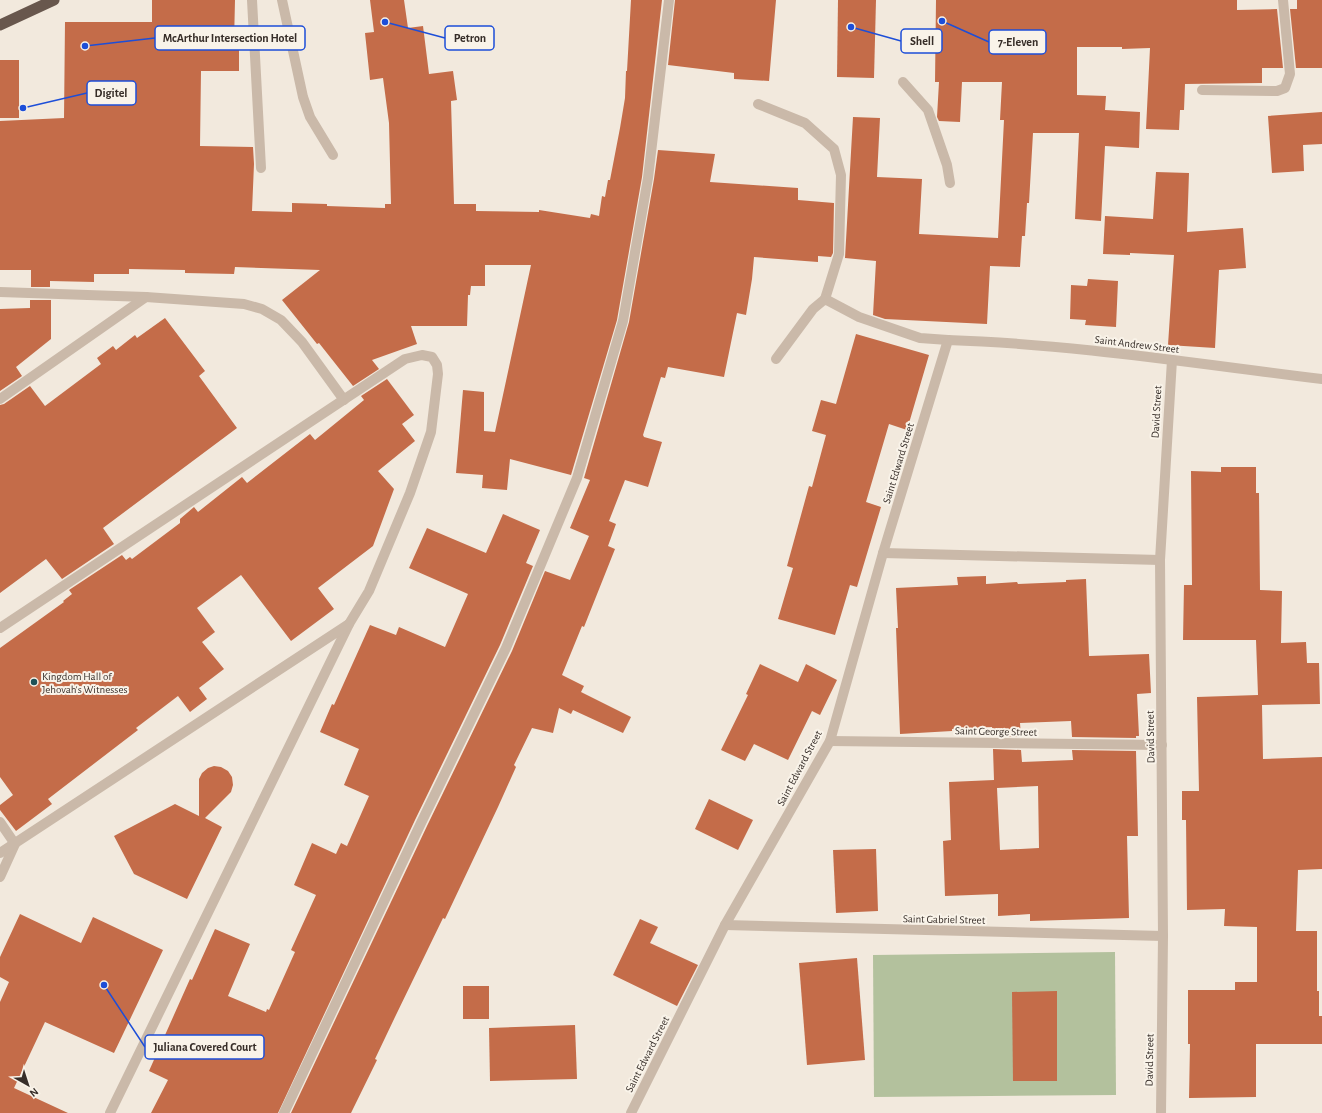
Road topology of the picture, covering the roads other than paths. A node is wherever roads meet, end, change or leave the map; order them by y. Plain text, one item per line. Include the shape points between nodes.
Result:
1 (54, 0) edge
2 (252, 0) edge
3 (282, 0) edge
4 (669, 0) edge
5 (1283, 0) edge
6 (0, 25) edge
7 (903, 82) dead end
8 (1202, 90) dead end
9 (758, 104) dead end
10 (333, 155) dead end
11 (261, 168) dead end
12 (950, 183) dead end
13 (0, 292) edge
14 (146, 296) junction
15 (825, 300) junction
16 (948, 340) junction
17 (776, 359) dead end
18 (1172, 360) junction
19 (1322, 379) edge
20 (0, 399) edge
21 (344, 400) junction
22 (883, 553) junction
23 (1160, 560) junction
24 (349, 624) junction
25 (0, 628) edge
26 (830, 741) junction
27 (1162, 745) junction
28 (0, 822) edge
29 (15, 844) junction
30 (0, 853) edge
31 (0, 877) edge
32 (725, 925) junction
33 (1163, 936) junction
34 (110, 1113) edge
35 (284, 1113) edge
36 (631, 1113) edge
37 (1160, 1113) edge

1 - 6 highway
2 - 11 street
3 - 10 street via 303,97 310,117
4 - 35 street via 648,178 623,321 577,478 506,648 420,823
5 - 8 street via 1290,74 1285,88 1277,91
7 - 12 street via 928,110 947,165
9 - 15 street via 805,123 834,149 841,175 839,254
13 - 14 street
14 - 20 street
14 - 21 street via 244,304 262,309 281,320 302,342
15 - 16 street, Saint Andrew Street via 859,317 920,338
15 - 17 street via 813,309
16 - 18 street, Saint Andrew Street via 1060,347
16 - 22 street, Saint Edward Street
18 - 19 street, Saint Andrew Street
18 - 23 street, David Street
21 - 24 street via 405,360 422,355 432,357 437,365 431,432 410,493 369,591
21 - 25 street
22 - 23 street
22 - 26 street, Saint Edward Street
23 - 27 street, David Street
24 - 29 street
24 - 34 street
26 - 27 street, Saint George Street
26 - 32 street, Saint Edward Street
27 - 33 street, David Street
28 - 29 street
29 - 30 street
29 - 31 street
32 - 33 street, Saint Gabriel Street
32 - 36 street, Saint Edward Street
33 - 37 street, David Street

